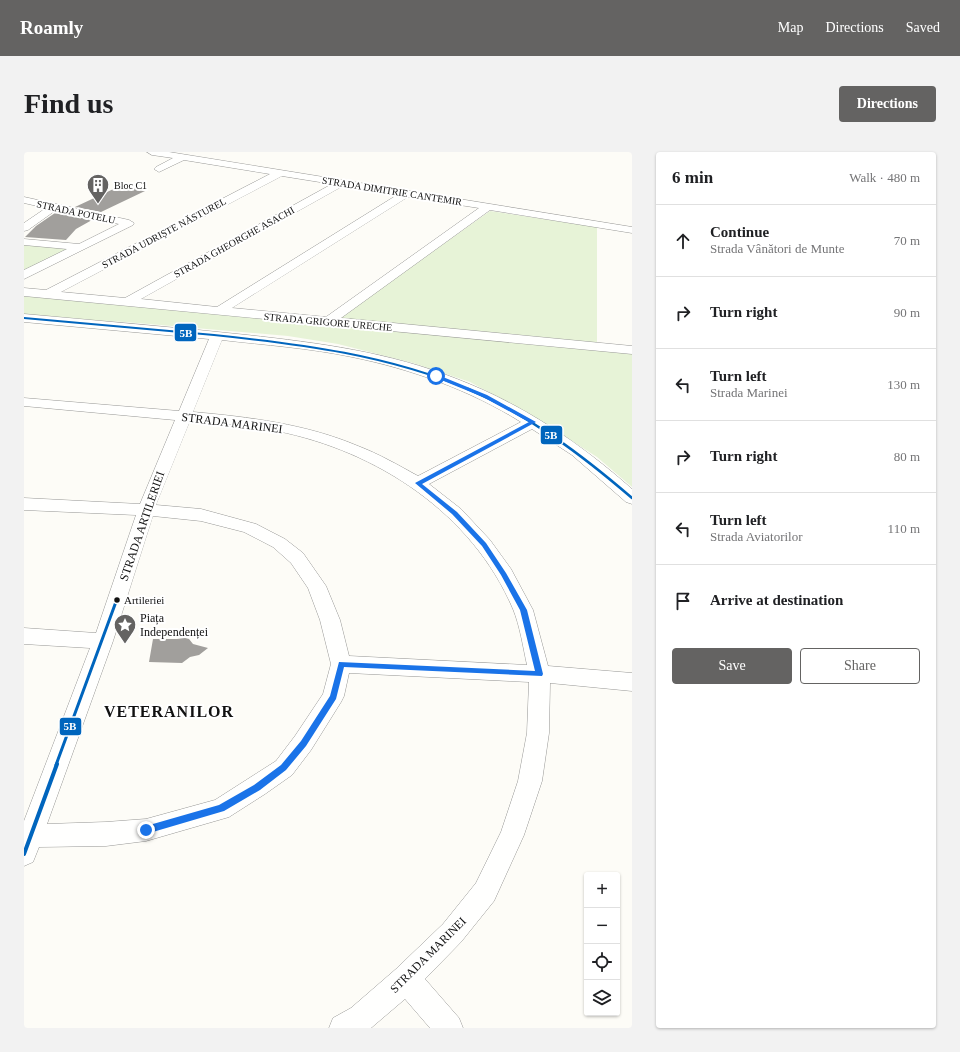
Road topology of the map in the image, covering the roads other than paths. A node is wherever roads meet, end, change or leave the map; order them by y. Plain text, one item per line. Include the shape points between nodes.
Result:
1 (152, 152) edge
2 (182, 157) junction
3 (159, 169) dead end
4 (280, 172) junction
5 (341, 183) junction
6 (405, 194) junction
7 (24, 200) edge
8 (54, 207) junction
9 (487, 207) junction
10 (24, 228) edge
11 (632, 230) edge
12 (24, 242) edge
13 (80, 247) junction
14 (24, 275) edge
15 (24, 292) edge
16 (48, 294) junction
17 (128, 302) junction
18 (219, 311) junction
19 (24, 318) edge
20 (327, 322) junction
21 (217, 335) junction
22 (632, 350) edge
23 (24, 402) edge
24 (183, 417) junction
25 (533, 422) junction
26 (418, 483) junction
27 (632, 498) edge
28 (24, 504) edge
29 (146, 510) junction
30 (24, 636) edge
31 (103, 642) junction
32 (341, 664) junction
33 (540, 674) junction
34 (632, 682) edge
35 (27, 845) edge
36 (406, 979) junction
37 (343, 1028) edge
38 (449, 1028) edge

1 - 2 street, STRADA DIMITRIE CANTEMIR
2 - 3 street
2 - 4 street, STRADA DIMITRIE CANTEMIR
4 - 5 street, STRADA DIMITRIE CANTEMIR
4 - 16 street, STRADA UDRIȘTE NĂSTUREL
5 - 6 street, STRADA DIMITRIE CANTEMIR
5 - 17 street, STRADA GHEORGHE ASACHI
6 - 9 street, STRADA DIMITRIE CANTEMIR
6 - 18 street
7 - 8 street, STRADA POTELU
8 - 10 street
8 - 13 street, STRADA POTELU via 128,223
9 - 11 street, STRADA DIMITRIE CANTEMIR
9 - 20 street
12 - 13 street
13 - 14 street
15 - 16 street, STRADA GRIGORE URECHE
16 - 17 street, STRADA GRIGORE URECHE
17 - 18 street, STRADA GRIGORE URECHE
18 - 20 street, STRADA GRIGORE URECHE
19 - 21 street
20 - 22 street, STRADA GRIGORE URECHE
21 - 24 street, STRADA ARTILERIEI
21 - 25 street via 334,348 386,360 436,376 485,396
23 - 24 street, STRADA MARINEI
24 - 26 street, STRADA MARINEI via 231,420 278,427 321,438 372,458
24 - 29 street, STRADA ARTILERIEI
25 - 26 street
25 - 27 street via 571,447
26 - 33 street, STRADA MARINEI via 459,518 484,544 504,574 523,610
28 - 29 street
29 - 31 street, STRADA ARTILERIEI
29 - 32 street via 201,515 250,528 279,543 297,558 317,586 330,620
30 - 31 street
31 - 35 street, STRADA ARTILERIEI
32 - 33 street
32 - 35 street via 333,696 284,768 222,808 146,830 98,834
33 - 34 street
33 - 36 street, STRADA MARINEI via 538,733 530,782 512,835 485,892 452,934
36 - 37 street, STRADA MARINEI via 361,1018
36 - 38 street

